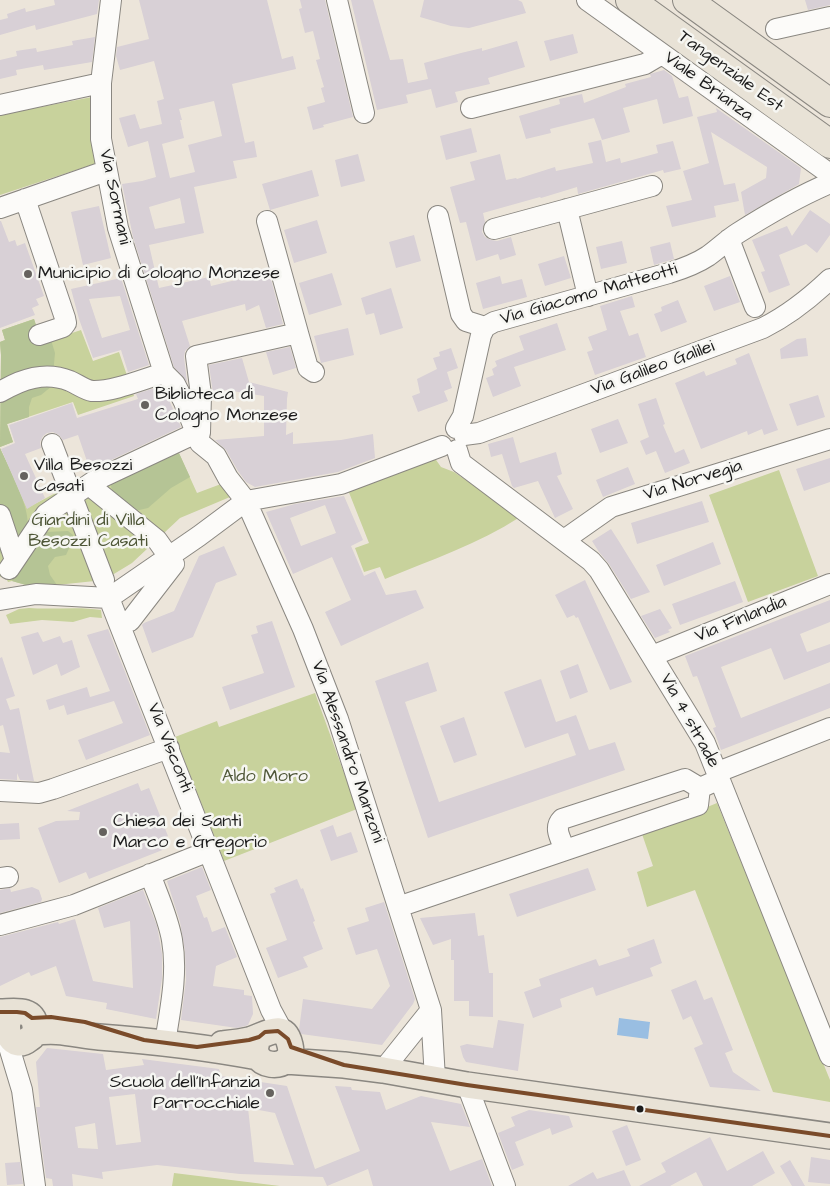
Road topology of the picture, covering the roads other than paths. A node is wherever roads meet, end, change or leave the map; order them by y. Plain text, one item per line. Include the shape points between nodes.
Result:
1 (111, 0) edge
2 (337, 0) edge
3 (587, 0) edge
4 (630, 0) edge
5 (687, 0) edge
6 (830, 17) edge
7 (776, 29) dead end
8 (662, 54) junction
9 (101, 83) junction
10 (830, 103) edge
11 (0, 105) edge
12 (471, 108) dead end
13 (364, 113) dead end
14 (830, 144) edge
15 (106, 171) junction
16 (830, 174) edge
17 (830, 183) edge
18 (652, 186) dead end
19 (26, 199) junction
20 (0, 208) edge
21 (567, 209) junction
22 (438, 216) dead end
23 (267, 221) dead end
24 (494, 228) dead end
25 (729, 239) junction
26 (830, 279) edge
27 (588, 296) junction
28 (755, 307) dead end
29 (485, 327) junction
30 (298, 333) junction
31 (39, 335) dead end
32 (314, 372) dead end
33 (169, 379) junction
34 (0, 392) edge
35 (198, 438) junction
36 (830, 439) edge
37 (455, 440) junction
38 (52, 444) dead end
39 (89, 485) junction
40 (72, 496) junction
41 (246, 501) junction
42 (0, 515) edge
43 (36, 528) junction
44 (4, 539) edge
45 (564, 540) junction
46 (170, 557) junction
47 (830, 584) edge
48 (107, 589) junction
49 (0, 600) edge
50 (130, 621) dead end
51 (652, 656) junction
52 (830, 728) edge
53 (168, 748) junction
54 (719, 776) junction
55 (700, 788) junction
56 (0, 790) edge
57 (564, 850) junction
58 (209, 851) junction
59 (150, 874) junction
60 (398, 907) junction
61 (0, 925) edge
62 (271, 1010) junction
63 (431, 1010) junction
64 (14, 1027) edge
65 (154, 1041) junction
66 (259, 1047) junction
67 (286, 1047) junction
68 (830, 1056) edge
69 (384, 1070) junction
70 (435, 1079) junction
71 (467, 1085) junction
72 (830, 1136) edge
73 (35, 1186) edge
74 (505, 1186) edge

1 - 9 street, Via Sormani
2 - 13 street
3 - 8 street, Viale Brianza
4 - 14 highway, Tangenziale Est
5 - 10 highway, Tangenziale Est
6 - 7 street
8 - 12 street via 645,64
8 - 16 street, Viale Brianza
9 - 11 street
9 - 15 street, Via Sormani via 101,139
15 - 19 street
15 - 33 street, Via Sormani via 118,228
17 - 25 street, Via Giacomo Matteotti via 769,213
18 - 21 street
19 - 20 street
19 - 31 street via 66,323 63,328
21 - 24 street
21 - 27 street
22 - 29 street via 461,314 466,322
23 - 30 street
25 - 27 street, Via Giacomo Matteotti via 692,265
25 - 28 street
26 - 37 street, Via Galileo Galilei via 784,318 764,328
27 - 29 street, Via Giacomo Matteotti
29 - 37 street, Via Giacomo Matteotti
30 - 32 street via 308,368
30 - 35 street via 196,356 201,394
33 - 34 street via 90,391 62,378 44,376 18,382
33 - 35 street, Via Sormani via 184,402
35 - 39 street
35 - 41 street, Via Alessandro Manzoni via 216,456
36 - 45 street, Via Norvegia via 611,507
37 - 41 street, Via Galileo Galilei via 341,484
37 - 45 street, Via 4 strade via 461,463
38 - 40 street, Via Visconti
39 - 40 street
39 - 46 street via 157,540
40 - 43 street via 46,514
40 - 48 street, Via Visconti
41 - 46 street
41 - 60 street, Via Alessandro Manzoni via 303,629 341,726
42 - 44 street
43 - 44 street
43 - 44 street via 12,565
45 - 51 street, Via 4 strade via 598,570
46 - 48 street
46 - 50 street via 174,564
47 - 51 street, Via Finlandia
48 - 49 street
48 - 53 street, Via Visconti
51 - 54 street, Via 4 strade via 705,743
52 - 54 street
53 - 56 street via 39,793
53 - 58 street, Via Visconti
54 - 55 street
54 - 68 street, Via 4 strade
55 - 57 street via 698,805
55 - 57 street via 685,779 562,819 557,828
57 - 60 street
58 - 59 street
58 - 62 street, Via Visconti
59 - 61 street via 74,905
59 - 65 street via 167,920 174,964 173,986
60 - 63 street, Via Alessandro Manzoni
62 - 66 street
62 - 67 street, Via Visconti
63 - 69 street
63 - 70 street, Via Alessandro Manzoni
64 - 65 main road
64 - 73 street
65 - 66 main road via 197,1047 236,1042
66 - 67 main road via 265,1032 271,1030 278,1031
67 - 69 main road via 344,1065
69 - 70 main road
70 - 71 main road
71 - 72 main road
71 - 74 street

